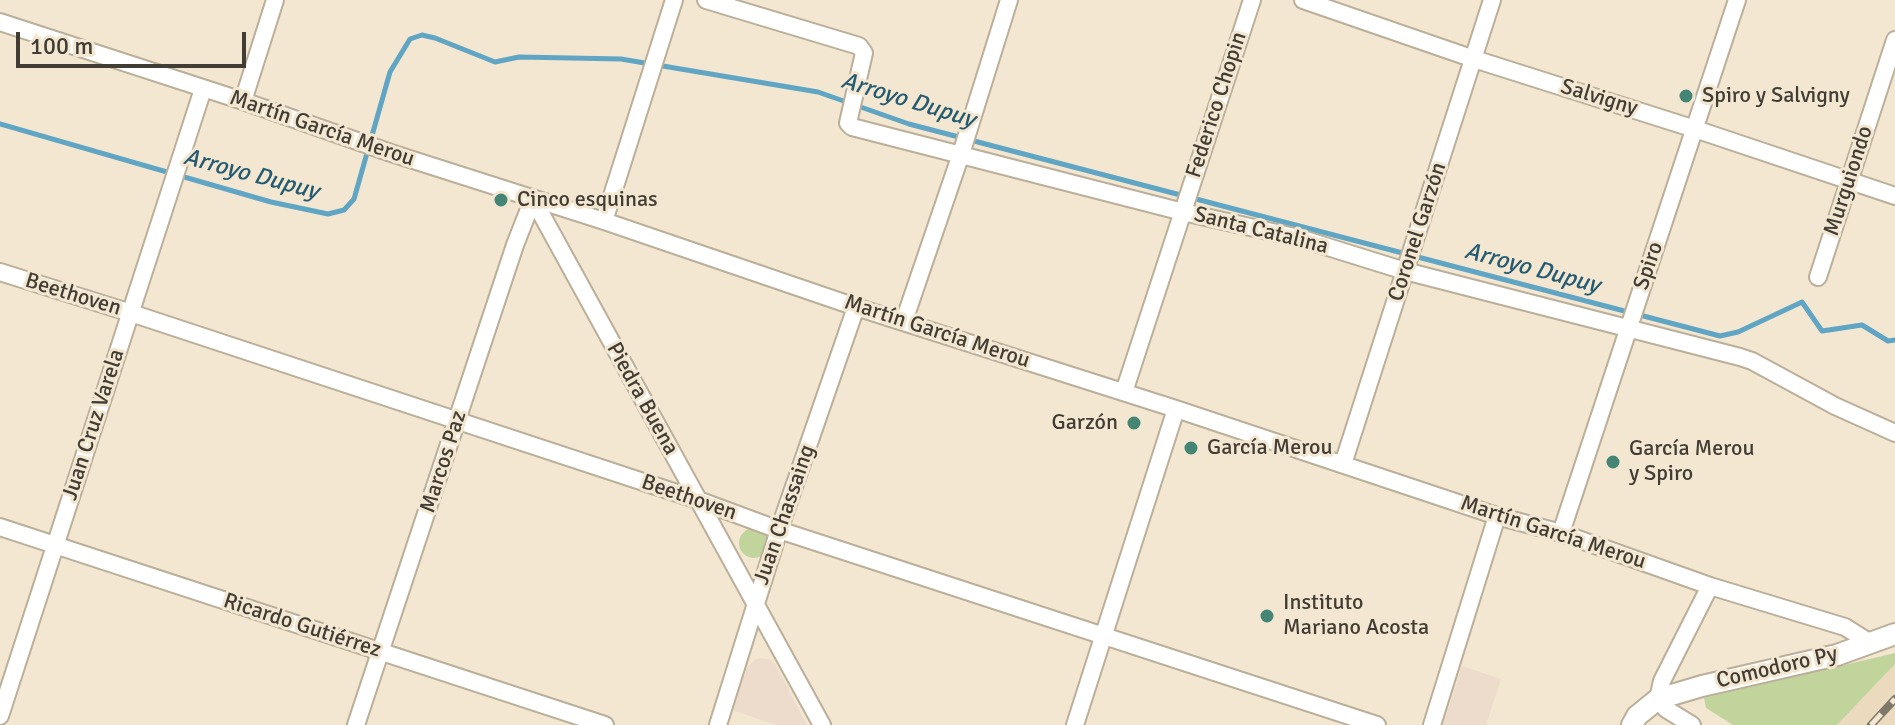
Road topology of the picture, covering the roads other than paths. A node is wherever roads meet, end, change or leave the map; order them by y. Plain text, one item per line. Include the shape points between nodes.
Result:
1 (275, 0) edge
2 (674, 0) edge
3 (706, 0) edge
4 (1009, 0) edge
5 (1252, 0) edge
6 (1303, 0) edge
7 (1492, 0) edge
8 (1737, 0) edge
9 (0, 22) edge
10 (1895, 40) edge
11 (1474, 59) junction
12 (203, 89) junction
13 (243, 101) junction
14 (1695, 129) junction
15 (962, 151) junction
16 (1849, 181) junction
17 (1895, 196) edge
18 (533, 199) junction
19 (1184, 208) junction
20 (604, 221) junction
21 (1406, 269) junction
22 (0, 272) edge
23 (1818, 277) dead end
24 (856, 307) junction
25 (131, 313) junction
26 (904, 321) junction
27 (1629, 324) junction
28 (1124, 392) junction
29 (1176, 409) junction
30 (457, 422) junction
31 (1895, 433) edge
32 (1343, 464) junction
33 (698, 500) junction
34 (1497, 516) junction
35 (0, 527) edge
36 (779, 530) junction
37 (1561, 533) junction
38 (54, 544) junction
39 (1710, 586) junction
40 (755, 605) junction
41 (1895, 634) edge
42 (1105, 636) junction
43 (1872, 644) junction
44 (380, 652) junction
45 (1658, 699) junction
46 (0, 716) edge
47 (356, 725) edge
48 (605, 725) edge
49 (718, 725) edge
50 (822, 725) edge
51 (1075, 725) edge
52 (1377, 725) edge
53 (1432, 725) edge
54 (1632, 725) edge
55 (1692, 725) edge

1 - 13 street
2 - 20 street
3 - 15 street, Santa Catalina via 859,46 864,53 848,123
4 - 15 street
5 - 19 street, Federico Chopin
6 - 11 street, Salvigny
7 - 11 street, Coronel Garzón
8 - 14 street, Spiro
9 - 12 street, Martín García Merou
10 - 16 street, Murguiondo
11 - 14 street, Salvigny
11 - 21 street, Coronel Garzón
12 - 13 street, Martín García Merou
12 - 25 street, Juan Cruz Varela
13 - 18 street, Martín García Merou
14 - 16 street, Salvigny
14 - 27 street, Spiro
15 - 19 street, Santa Catalina
15 - 26 street
16 - 17 street, Salvigny
16 - 23 street, Murguiondo
18 - 20 street, Martín García Merou
18 - 30 street, Marcos Paz
18 - 33 street, Piedra Buena
19 - 21 street, Santa Catalina
19 - 28 street, Federico Chopin
20 - 24 street, Martín García Merou
21 - 27 street, Santa Catalina
21 - 32 street, Coronel Garzón
22 - 25 street, Beethoven
24 - 26 street, Martín García Merou
24 - 36 street, Juan Chassaing
25 - 30 street, Beethoven
25 - 38 street, Juan Cruz Varela
26 - 28 street, Martín García Merou
27 - 31 street, Santa Catalina via 1752,361
27 - 37 street, Spiro
28 - 29 street, Martín García Merou
29 - 32 street, Martín García Merou
29 - 42 street
30 - 33 street, Beethoven
30 - 44 street, Marcos Paz
32 - 34 street, Martín García Merou
33 - 36 street, Beethoven
33 - 40 street, Piedra Buena
34 - 37 street, Martín García Merou
34 - 53 street
35 - 38 street, Ricardo Gutiérrez
36 - 40 street, Juan Chassaing
36 - 42 street, Beethoven
37 - 39 street, Martín García Merou
38 - 44 street, Ricardo Gutiérrez
38 - 46 street, Juan Cruz Varela
39 - 43 street, Martín García Merou via 1845,627
39 - 45 street, Comodoro Py
40 - 49 street, Juan Chassaing
40 - 50 street, Piedra Buena
41 - 43 main road, Comodoro Py
42 - 51 street
42 - 52 street, Beethoven
43 - 45 main road, Comodoro Py
44 - 47 street, Marcos Paz
44 - 48 street, Ricardo Gutiérrez
45 - 54 main road, Comodoro Py
45 - 55 street

